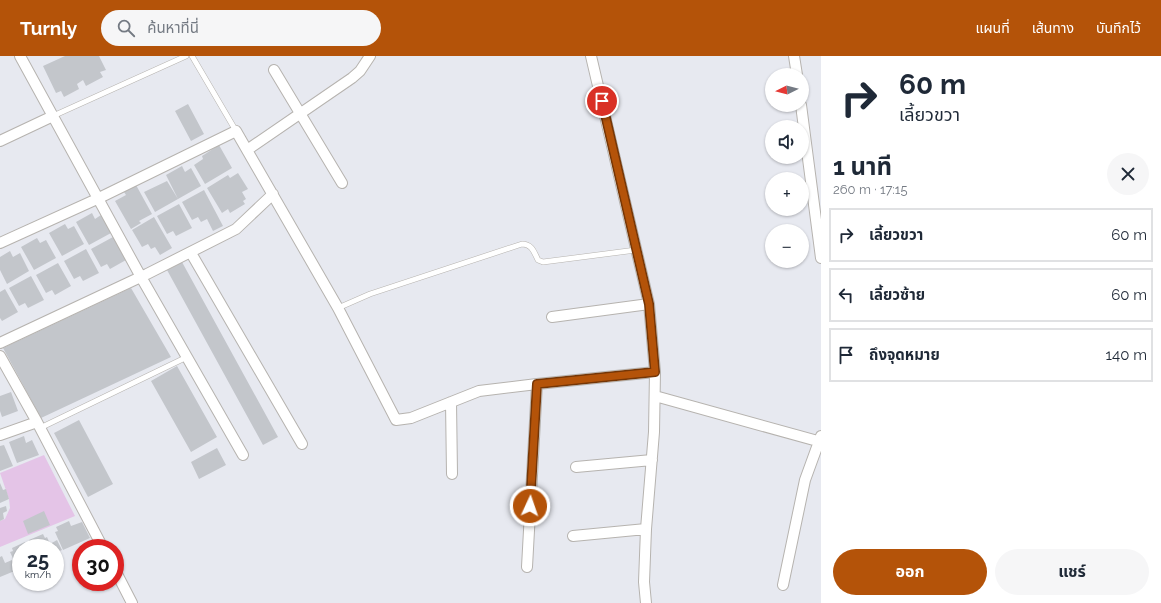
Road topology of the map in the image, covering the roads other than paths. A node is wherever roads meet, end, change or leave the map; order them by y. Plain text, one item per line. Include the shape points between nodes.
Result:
1 (20, 56) edge
2 (186, 56) edge
3 (192, 56) edge
4 (370, 56) edge
5 (592, 56) edge
6 (794, 56) edge
7 (796, 68) edge
8 (274, 70) dead end
9 (802, 112) edge
10 (299, 113) junction
11 (53, 116) junction
12 (236, 131) junction
13 (0, 141) edge
14 (247, 150) junction
15 (342, 183) dead end
16 (272, 194) junction
17 (97, 199) junction
18 (0, 243) edge
19 (636, 250) junction
20 (191, 253) junction
21 (821, 258) edge
22 (141, 277) junction
23 (649, 304) junction
24 (338, 308) junction
25 (552, 317) dead end
26 (0, 343) edge
27 (0, 356) edge
28 (187, 357) junction
29 (655, 372) junction
30 (537, 384) junction
31 (655, 396) junction
32 (451, 402) junction
33 (39, 425) junction
34 (0, 435) edge
35 (820, 440) edge
36 (302, 444) dead end
37 (243, 455) dead end
38 (652, 460) junction
39 (576, 467) dead end
40 (452, 474) dead end
41 (646, 529) junction
42 (574, 536) dead end
43 (98, 539) edge
44 (527, 567) dead end
45 (783, 585) dead end
46 (124, 587) edge
47 (132, 603) edge
48 (646, 603) edge

1 - 11 street
2 - 11 lane
3 - 12 lane
4 - 10 street via 352,78
5 - 19 street
6 - 7 street
8 - 10 street
9 - 21 street
10 - 14 street
10 - 15 street
11 - 13 street
11 - 17 street
12 - 14 street
12 - 17 street
14 - 16 street
16 - 20 street via 236,229
16 - 24 street
17 - 18 street
17 - 22 street
19 - 23 street
19 - 24 lane via 543,262 538,260 531,247 522,244 370,294
20 - 22 street
20 - 36 street
22 - 26 street
22 - 28 street
23 - 25 street
23 - 29 street
24 - 32 street via 396,420 410,418
27 - 33 street
28 - 33 lane
28 - 37 street
29 - 30 street
29 - 31 street
30 - 32 street via 478,391
30 - 44 street
31 - 35 street
31 - 38 street
32 - 40 street
33 - 34 street
33 - 43 street
35 - 45 street via 805,480
38 - 39 street
38 - 41 street
41 - 42 street
41 - 48 street
46 - 47 street

